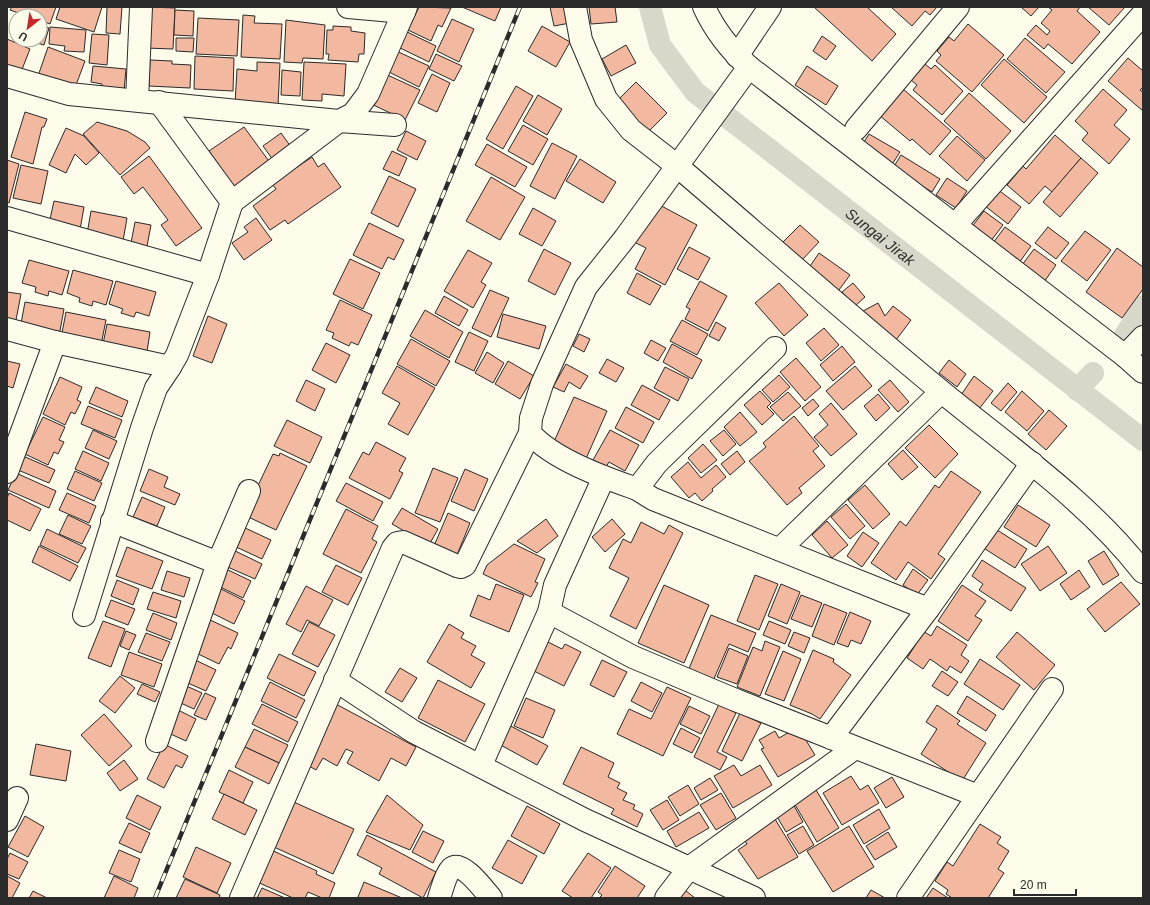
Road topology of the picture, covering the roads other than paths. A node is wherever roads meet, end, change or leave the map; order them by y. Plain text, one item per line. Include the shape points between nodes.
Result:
1 (141, 7) edge
2 (348, 7) edge
3 (575, 7) edge
4 (704, 7) edge
5 (770, 7) edge
6 (958, 7) edge
7 (405, 10) edge
8 (1143, 14) edge
9 (742, 67) junction
10 (7, 76) edge
11 (137, 100) junction
12 (159, 102) junction
13 (339, 121) junction
14 (395, 125) dead end
15 (856, 129) dead end
16 (679, 162) junction
17 (232, 202) junction
18 (7, 219) edge
19 (956, 224) junction
20 (208, 275) junction
21 (7, 329) edge
22 (1143, 337) edge
23 (55, 342) junction
24 (775, 348) dead end
25 (1124, 354) junction
26 (170, 367) junction
27 (1143, 372) edge
28 (942, 392) junction
29 (530, 433) junction
30 (14, 434) edge
31 (1032, 463) junction
32 (7, 472) edge
33 (604, 477) junction
34 (637, 489) junction
35 (249, 490) dead end
36 (112, 521) junction
37 (780, 549) junction
38 (218, 563) junction
39 (1143, 572) edge
40 (928, 608) junction
41 (549, 612) junction
42 (84, 615) dead end
43 (335, 680) junction
44 (1052, 689) dead end
45 (831, 738) junction
46 (157, 741) dead end
47 (855, 748) junction
48 (481, 765) junction
49 (978, 796) junction
50 (17, 798) dead end
51 (7, 820) edge
52 (689, 868) junction
53 (241, 898) edge
54 (439, 898) edge
55 (491, 898) edge
56 (666, 898) edge
57 (754, 898) edge
58 (908, 898) edge

1 - 11 street
2 - 7 street
3 - 16 street via 581,40 606,99 631,130
4 - 9 street via 712,26
5 - 9 street
6 - 15 street
7 - 13 street via 368,94 353,114
8 - 19 street
9 - 16 street
9 - 19 street
10 - 11 street via 69,94
11 - 12 street
12 - 13 street
12 - 17 street
13 - 14 street
13 - 17 street
16 - 28 street
16 - 29 street via 625,238 586,287 542,384 531,418
17 - 20 street
18 - 20 street
19 - 25 street
20 - 26 street via 178,355
21 - 23 street
22 - 25 street
23 - 26 street
23 - 30 street
24 - 34 street via 657,463
25 - 27 street
26 - 36 street via 156,388
28 - 31 street
28 - 37 street
29 - 33 street via 540,444
29 - 43 street via 465,565 457,566 403,542 397,543
30 - 32 street
31 - 39 street via 1121,544
31 - 40 street
33 - 34 street
33 - 41 street via 555,585
34 - 37 street via 653,499
35 - 38 street
36 - 38 street
36 - 42 street
37 - 40 street
38 - 46 street
40 - 45 street
41 - 45 street via 633,657
41 - 48 street
43 - 48 street via 414,732
43 - 53 street
44 - 49 street
45 - 47 street
47 - 49 street
47 - 52 street
48 - 52 street via 585,820
49 - 58 street
50 - 51 street
52 - 56 street
52 - 57 street
54 - 55 street via 450,869 456,866 466,871

